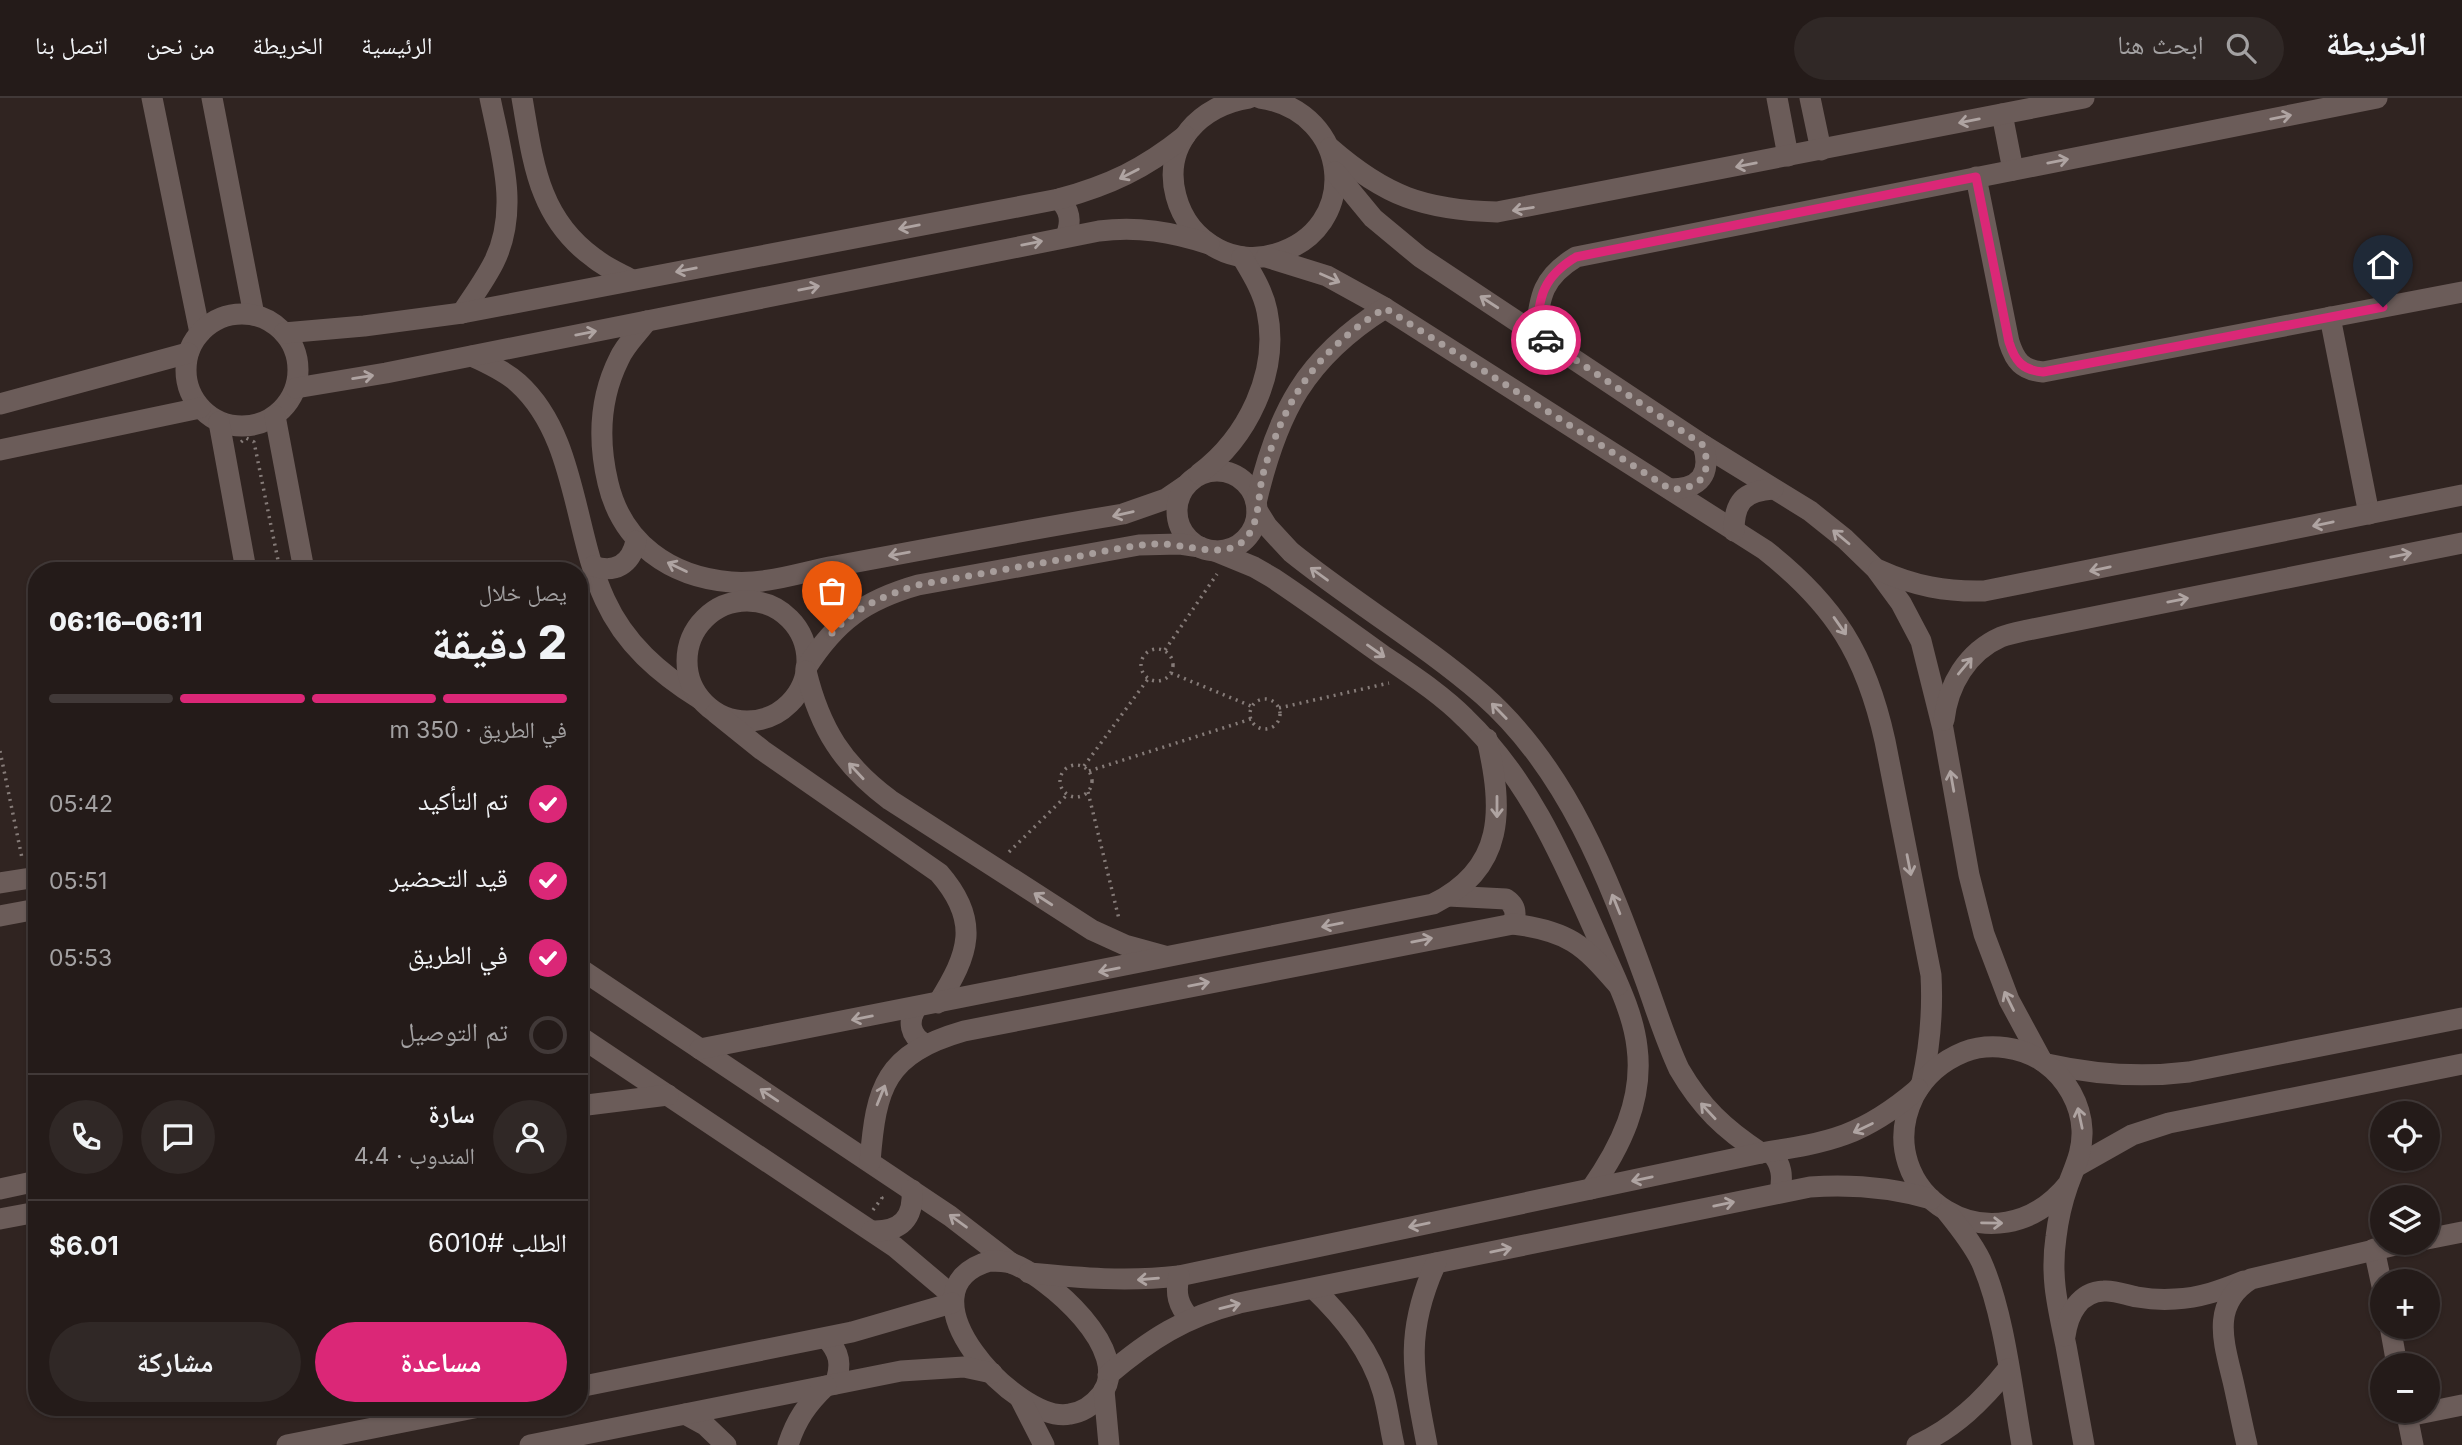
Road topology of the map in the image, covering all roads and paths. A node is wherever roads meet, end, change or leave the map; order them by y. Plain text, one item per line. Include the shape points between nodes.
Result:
1 (152, 98) edge
2 (212, 98) edge
3 (490, 98) edge
4 (522, 98) edge
5 (1201, 98) edge
6 (1249, 98) edge
7 (1260, 98) edge
8 (1303, 98) edge
9 (1777, 98) edge
10 (1810, 98) edge
11 (2084, 98) edge
12 (2377, 98) edge
13 (2002, 114) junction
14 (1318, 128) junction
15 (1188, 132) junction
16 (1330, 148) junction
17 (1821, 150) junction
18 (1788, 156) junction
19 (2013, 170) junction
20 (1335, 172) junction
21 (1976, 177) junction
22 (541, 191) junction
23 (508, 197) junction
24 (1059, 199) junction
25 (1066, 236) junction
26 (1209, 244) junction
27 (1242, 257) junction
28 (1266, 257) junction
29 (632, 280) junction
30 (2462, 292) edge
31 (1385, 308) junction
32 (462, 313) junction
33 (254, 315) junction
34 (2330, 317) junction
35 (647, 321) junction
36 (200, 332) junction
37 (284, 332) junction
38 (1536, 333) junction
39 (188, 353) junction
40 (472, 356) junction
41 (296, 388) junction
42 (2, 402) edge
43 (200, 408) junction
44 (275, 416) junction
45 (219, 422) junction
46 (1703, 445) junction
47 (240, 446) dead end
48 (0, 450) edge
49 (1191, 481) junction
50 (1670, 489) junction
51 (1773, 489) junction
52 (2462, 495) edge
53 (1257, 507) junction
54 (2370, 514) junction
55 (1734, 531) junction
56 (636, 541) junction
57 (2462, 543) edge
58 (1215, 552) junction
59 (245, 562) edge
60 (279, 562) edge
61 (302, 562) edge
62 (593, 566) junction
63 (1876, 569) junction
64 (714, 579) junction
65 (764, 581) junction
66 (741, 602) junction
67 (1165, 650) junction
68 (806, 669) junction
69 (1171, 673) junction
70 (1414, 677) junction
71 (1148, 679) junction
72 (700, 699) junction
73 (1251, 706) junction
74 (1279, 708) junction
75 (716, 713) junction
76 (1251, 719) junction
77 (1943, 729) junction
78 (1487, 739) junction
79 (0, 751) edge
80 (1084, 766) junction
81 (1089, 771) junction
82 (1088, 792) junction
83 (1067, 795) junction
84 (28, 861) edge
85 (994, 868) junction
86 (28, 878) edge
87 (0, 883) edge
88 (1448, 896) junction
89 (28, 911) edge
90 (0, 916) edge
91 (1513, 924) junction
92 (1125, 944) junction
93 (1171, 957) junction
94 (588, 974) edge
95 (1618, 985) junction
96 (928, 1005) junction
97 (2462, 1018) edge
98 (588, 1042) edge
99 (1667, 1042) junction
100 (925, 1044) junction
101 (1637, 1047) junction
102 (700, 1049) junction
103 (2043, 1062) junction
104 (2462, 1064) edge
105 (1920, 1085) junction
106 (668, 1095) junction
107 (588, 1105) edge
108 (1766, 1152) junction
109 (870, 1162) junction
110 (2073, 1175) junction
111 (28, 1183) edge
112 (0, 1189) edge
113 (1591, 1189) junction
114 (871, 1190) dead end
115 (912, 1190) junction
116 (1780, 1192) junction
117 (1938, 1205) junction
118 (28, 1214) edge
119 (0, 1219) edge
120 (873, 1220) junction
121 (2462, 1232) edge
122 (2440, 1236) edge
123 (2370, 1250) edge
124 (1436, 1263) junction
125 (1020, 1268) junction
126 (1179, 1276) junction
127 (2251, 1279) junction
128 (1314, 1289) junction
129 (952, 1300) junction
130 (1191, 1319) junction
131 (826, 1338) junction
132 (2065, 1342) junction
133 (2008, 1368) junction
134 (992, 1373) junction
135 (1106, 1383) junction
136 (588, 1385) edge
137 (830, 1385) junction
138 (1416, 1388) junction
139 (1383, 1391) junction
140 (1020, 1398) junction
141 (2462, 1405) edge
142 (2440, 1408) edge
143 (685, 1414) junction
144 (434, 1416) edge
145 (2409, 1423) edge
146 (287, 1445) edge
147 (530, 1445) edge
148 (726, 1445) edge
149 (788, 1445) edge
150 (1044, 1445) edge
151 (1109, 1445) edge
152 (1394, 1445) edge
153 (1427, 1445) edge
154 (1917, 1445) edge
155 (2022, 1445) edge
156 (2084, 1445) edge
157 (2247, 1445) edge
158 (2413, 1445) edge

1 - 36 street
2 - 33 street
3 - 23 street
4 - 22 street
5 - 15 street
6 - 15 street via 1209,111
7 - 14 street via 1300,111
8 - 14 street
9 - 18 street
10 - 17 street
11 - 13 street
19 -> 12 street
13 -> 17 street
13 - 19 street
14 - 16 street
15 -> 24 street via 1129,175
15 - 26 street via 1177,154 1175,194 1182,214
18 -> 16 street via 1497,212 1460,211 1389,191
16 - 20 street
17 - 18 street
19 - 21 street
20 - 28 street via 1333,196 1309,237
38 -> 20 street via 1396,239
21 - 34 street via 2009,342 2020,365 2031,371
21 - 38 street via 1576,257 1561,266 1545,286
22 - 23 street via 522,199
22 - 29 street via 578,246
23 - 32 street via 502,241
24 - 25 street via 1070,220
24 -> 29 street
25 - 26 street via 1125,228 1182,235
35 -> 25 street
26 - 27 street
27 - 28 street
27 - 49 street via 1258,283 1267,312 1270,342 1265,372 1247,424 1216,461
28 -> 31 street via 1327,276
29 - 32 street
30 - 34 street
31 - 50 street
31 - 53 street via 1331,347 1309,373 1280,426
32 - 37 street
33 - 36 street via 219,319
33 - 37 street
34 - 54 street
40 -> 35 street
35 - 56 street via 620,357 607,389 601,423 610,491 622,522
36 - 39 street
37 - 41 street via 296,353
38 - 46 street
39 - 42 street
39 - 43 street via 185,376
41 -> 40 street
40 - 62 street via 518,383 550,424
41 - 44 street
43 - 45 street
43 - 48 street
44 - 45 street via 242,427
44 - 61 street
45 - 59 street
46 - 50 street via 1708,458 1697,483
46 - 51 street
47 - 60 path via 246,438 254,442
49 - 53 street via 1209,471 1234,474 1252,491
49 - 58 street via 1178,499 1180,527 1188,539
49 -> 65 street via 1166,499 1123,514
50 - 55 street
51 - 55 street via 1756,490 1742,499 1734,514
63 -> 51 street via 1810,511
52 - 54 street
53 - 58 street via 1249,535 1228,550
99 -> 53 street via 1599,862 1560,787 1534,751 1484,696 1291,552
54 -> 63 street via 1984,591 1929,588
55 -> 105 street via 1796,574 1822,602 1864,668 1877,704 1931,975 1930,1047
56 - 62 street via 621,566
64 -> 56 street via 686,572
77 -> 57 street via 1946,701 1958,675 1976,653 2000,638
58 - 67 path
58 - 68 street via 1180,544 1139,545 890,593 841,623
58 -> 70 street via 1273,578
62 - 72 street via 621,630 670,680
63 - 77 street via 1921,640
64 - 65 street
64 - 66 street
65 - 66 street
66 - 68 street via 762,603 796,626 805,646
66 - 72 street via 720,607 702,620 691,638 686,659
67 - 69 path via 1173,660
67 - 71 path via 1151,649 1141,660
68 - 75 street via 798,692 782,709 761,719 738,720
85 -> 68 street via 890,800 850,766 822,722
69 - 71 path via 1161,680
69 - 73 path
70 - 74 path
70 - 78 street
71 - 80 path
72 - 75 street
73 - 74 path via 1269,699
73 - 76 path
74 - 76 path via 1278,721 1267,728
75 - 96 street via 939,873 952,888 966,924 966,943 960,963
76 - 81 path
103 -> 77 street via 2009,1000 1984,934
78 -> 88 street via 1497,795 1495,835 1469,880
78 - 95 street via 1536,808
79 - 84 path
80 - 81 path
80 - 83 path via 1063,769 1059,783
81 - 82 path
82 - 83 path
82 - 92 path
83 - 85 path
92 -> 85 street via 1080,923
86 - 87 street
88 - 91 street via 1506,899 1514,907
88 -> 93 street via 1416,909
89 - 90 street
91 - 95 street via 1545,928 1574,941
100 -> 91 street via 978,1028
92 - 93 street
93 -> 96 street
94 - 102 street
95 - 101 street
96 - 100 street via 913,1013 911,1028
96 -> 102 street
97 - 103 street via 2153,1076 2105,1074
98 - 106 street
99 - 101 street via 1654,1055
108 -> 99 street via 1736,1137 1713,1117 1693,1094
109 -> 100 street via 876,1106 886,1082 903,1060
101 - 113 street via 1637,1077 1623,1137
109 -> 102 street
103 - 105 street via 2006,1048 1968,1050 1943,1063
110 -> 103 street via 2082,1147 2079,1109 2060,1076
104 - 110 street via 2169,1123 2132,1135
105 -> 108 street via 1894,1110 1866,1127 1835,1139
105 - 117 street via 1907,1116 1905,1146 1918,1183
106 - 107 street
106 - 120 street
108 -> 113 street
108 - 116 street via 1778,1159 1782,1170
109 - 115 street
117 -> 110 street via 1983,1224 2013,1222 2056,1199
110 - 132 street via 2053,1261 2053,1288
111 - 112 street
113 -> 126 street
114 - 120 path via 882,1198
115 - 120 street via 913,1203 899,1226 886,1232
125 -> 115 street
116 - 117 street via 1871,1186 1901,1190
124 -> 116 street
117 - 133 street via 1965,1234 1980,1261 1991,1289
118 - 119 street
120 - 129 street
121 - 122 street
123 - 127 street
124 - 128 street
124 - 138 street via 1416,1320
126 -> 125 street via 1105,1280
125 - 129 street via 990,1261 970,1270 956,1286
125 - 135 street via 1063,1298 1093,1331 1108,1360
126 - 130 street via 1177,1299
127 - 132 street via 2218,1292 2178,1299 2092,1293 2073,1308
127 - 157 street via 2229,1301 2223,1319 2223,1338
130 -> 128 street via 1239,1303
128 - 139 street via 1353,1333
129 - 131 street via 878,1326
129 - 134 street via 965,1338
130 - 135 street via 1136,1351
131 - 136 street
131 - 137 street via 840,1364
132 - 156 street
133 - 154 street via 1971,1410
133 - 155 street
134 - 137 street via 933,1367
134 - 140 street
135 - 140 street via 1095,1402 1068,1415 1053,1415
135 - 151 street
137 - 143 street
137 - 149 street via 808,1403
138 - 139 street via 1398,1385
138 - 153 street
139 - 152 street
140 - 150 street
141 - 142 street
143 - 147 street
143 - 148 street
144 - 146 street
145 - 158 street

